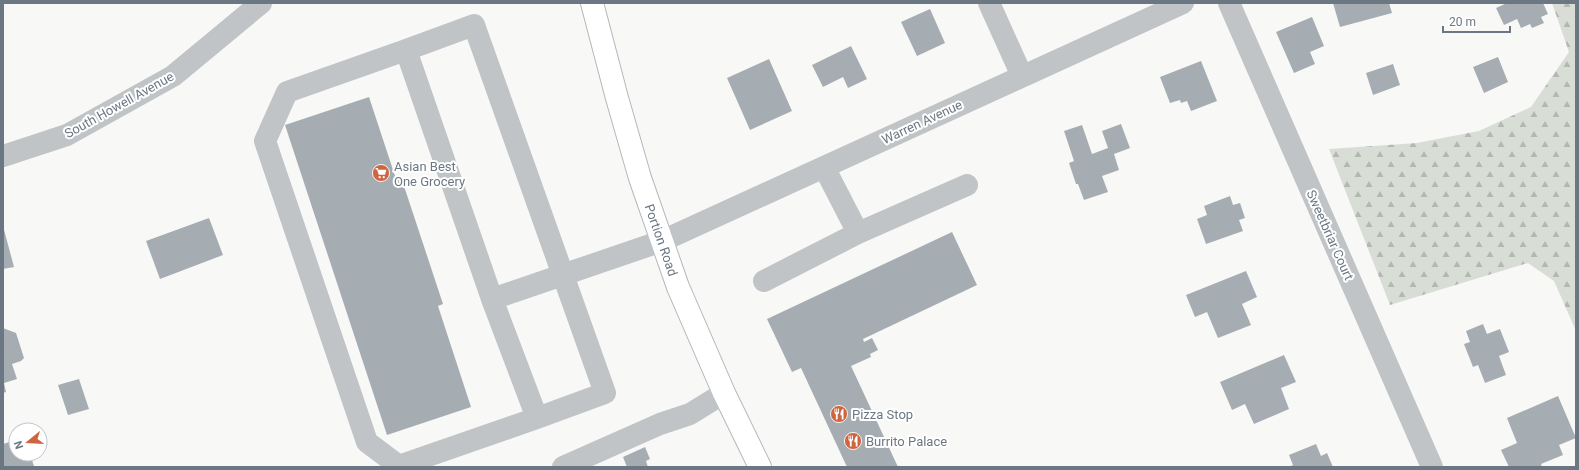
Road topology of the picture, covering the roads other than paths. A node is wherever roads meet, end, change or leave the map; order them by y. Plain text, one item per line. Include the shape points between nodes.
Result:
1 (261, 3) edge
2 (592, 3) edge
3 (989, 3) edge
4 (1183, 3) edge
5 (1228, 3) edge
6 (406, 50) junction
7 (1022, 76) junction
8 (3, 156) edge
9 (824, 167) junction
10 (967, 185) dead end
11 (858, 233) junction
12 (662, 241) junction
13 (563, 275) junction
14 (764, 281) dead end
15 (492, 299) junction
16 (724, 393) junction
17 (538, 418) junction
18 (563, 467) edge
19 (760, 467) edge
20 (1432, 467) edge

1 - 8 street, South Howell Avenue via 173,76 67,135
2 - 12 main road, Portion Road via 640,178
3 - 7 street
4 - 7 street, Warren Avenue
5 - 20 street, Sweetbriar Court
6 - 13 street via 474,25
6 - 15 street
6 - 17 street via 287,92 266,141 367,442 399,466
7 - 9 street, Warren Avenue
9 - 11 street
9 - 12 street, Warren Avenue
10 - 11 street
11 - 14 street
12 - 13 street, Warren Avenue
12 - 16 main road, Portion Road via 678,287
13 - 15 street, Warren Avenue
13 - 17 street via 604,393
15 - 17 street
16 - 18 street via 690,414 660,424
16 - 19 main road, Portion Road

